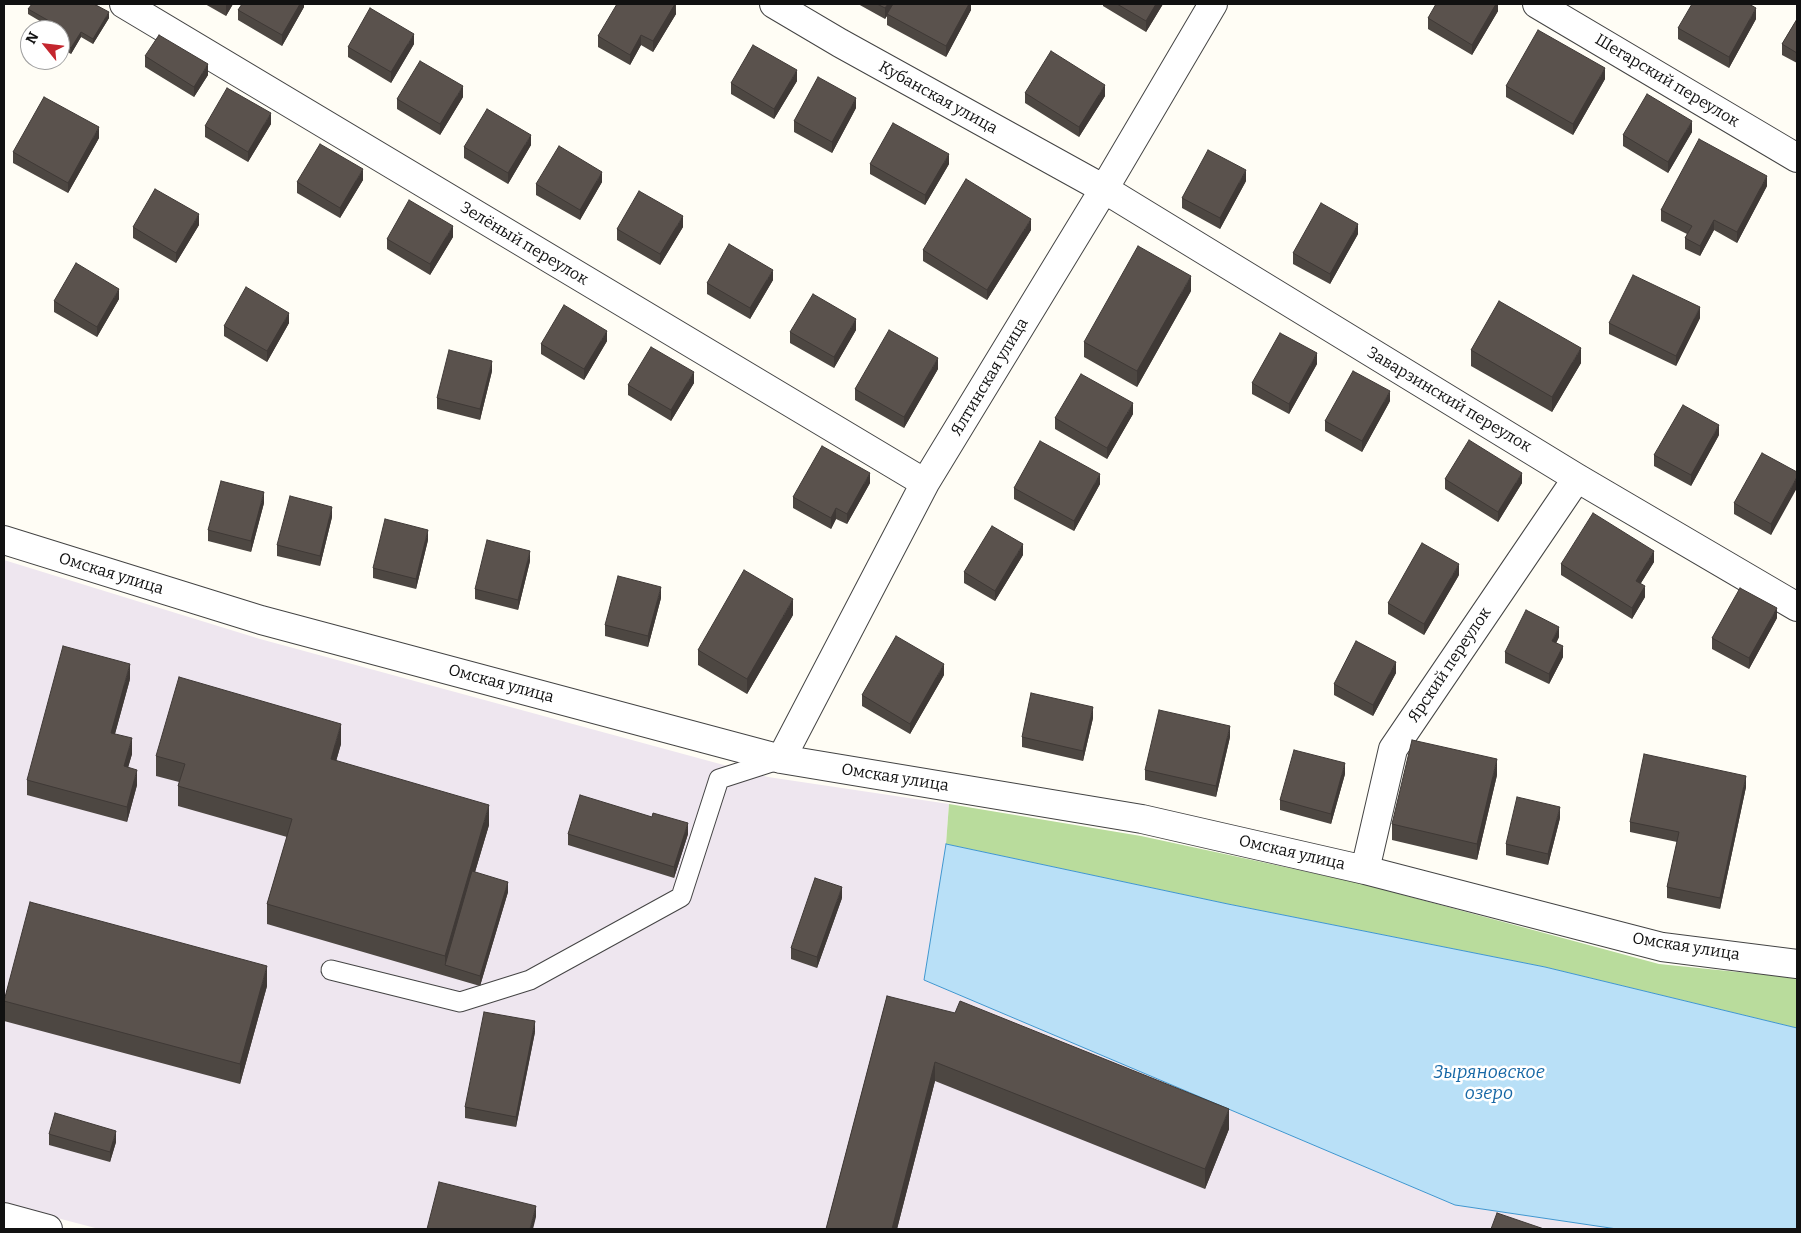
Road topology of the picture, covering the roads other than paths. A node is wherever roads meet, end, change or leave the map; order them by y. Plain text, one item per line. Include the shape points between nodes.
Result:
1 (124, 4) edge
2 (774, 4) edge
3 (1213, 4) edge
4 (1537, 4) edge
5 (1797, 158) edge
6 (1104, 189) junction
7 (1577, 478) junction
8 (925, 483) junction
9 (4, 540) edge
10 (1797, 606) edge
11 (781, 759) junction
12 (1365, 870) junction
13 (1797, 964) edge
14 (331, 970) dead end
15 (4, 1217) edge
16 (48, 1229) edge

1 - 8 street, Зелёный переулок
2 - 6 street, Кубанская улица
3 - 6 street, Ялтинская улица
4 - 5 street, Шегарский переулок
6 - 7 street, Заварзинский переулок
6 - 8 street, Ялтинская улица
7 - 10 street, Заварзинский переулок
7 - 12 street, Ярский переулок via 1393,749
8 - 11 street, Ялтинская улица
9 - 11 street, Омская улица via 261,620
11 - 12 street, Омская улица via 1142,819
11 - 14 lane via 719,779 681,897 530,980 460,1002
12 - 13 street, Омская улица via 1662,947
15 - 16 street

